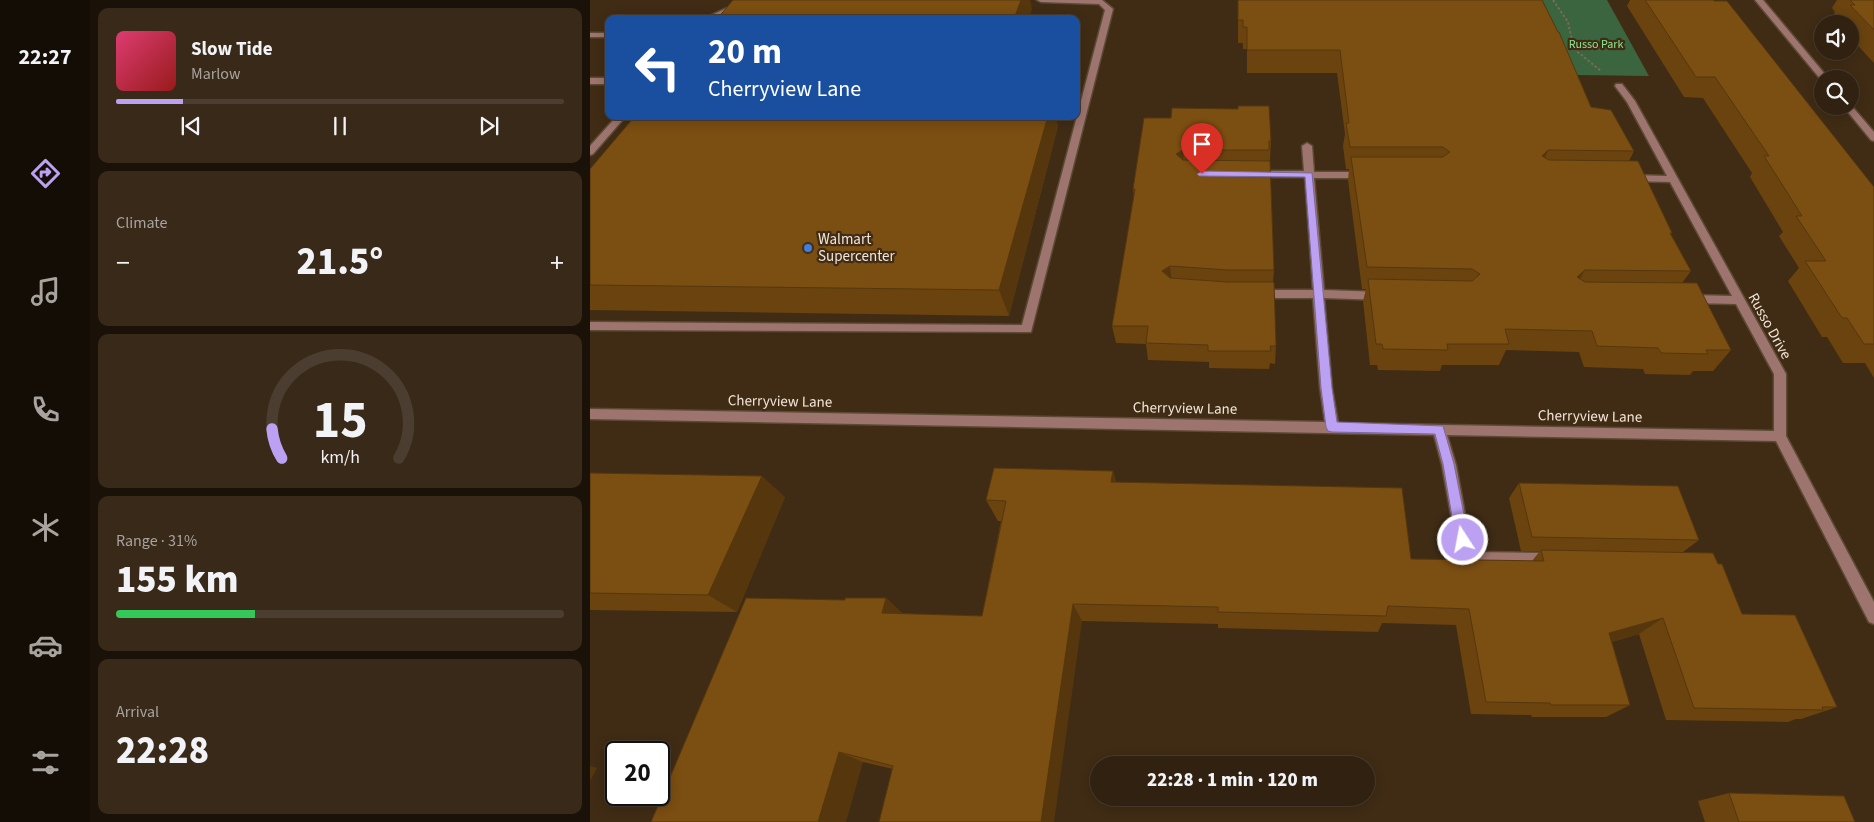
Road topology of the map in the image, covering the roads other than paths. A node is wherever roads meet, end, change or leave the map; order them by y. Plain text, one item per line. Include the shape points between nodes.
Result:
1 (755, 0) edge
2 (1041, 0) edge
3 (1759, 0) edge
4 (715, 15) edge
5 (590, 35) edge
6 (605, 35) edge
7 (1817, 70) edge
8 (590, 81) edge
9 (605, 81) edge
10 (1619, 86) road end
11 (1855, 115) edge
12 (618, 120) edge
13 (1874, 138) edge
14 (1307, 146) dead end
15 (590, 152) edge
16 (1242, 174) edge
17 (1309, 174) junction
18 (1378, 175) edge
19 (1618, 178) edge
20 (1674, 178) junction
21 (1245, 294) edge
22 (1318, 294) junction
23 (1392, 296) edge
24 (1679, 299) edge
25 (1739, 300) junction
26 (590, 326) edge
27 (590, 414) edge
28 (1332, 427) junction
29 (1439, 429) junction
30 (1780, 436) junction
31 (1563, 561) edge
32 (1874, 617) edge

1 - 4 street
2 - 26 street via 1101,2 1109,9 1027,329
3 - 7 street
5 - 6 street
8 - 9 street
10 - 20 street, Russo Drive
11 - 13 street
12 - 15 street
14 - 17 street
16 - 17 street
17 - 18 street
17 - 22 street
19 - 20 street
20 - 25 street, Russo Drive
21 - 22 street
22 - 23 street
22 - 28 street
24 - 25 street
25 - 30 street, Russo Drive via 1780,374
27 - 28 street, Cherryview Lane
28 - 29 street, Cherryview Lane
29 - 30 street, Cherryview Lane
29 - 31 street via 1466,559
30 - 32 street, Russo Drive

